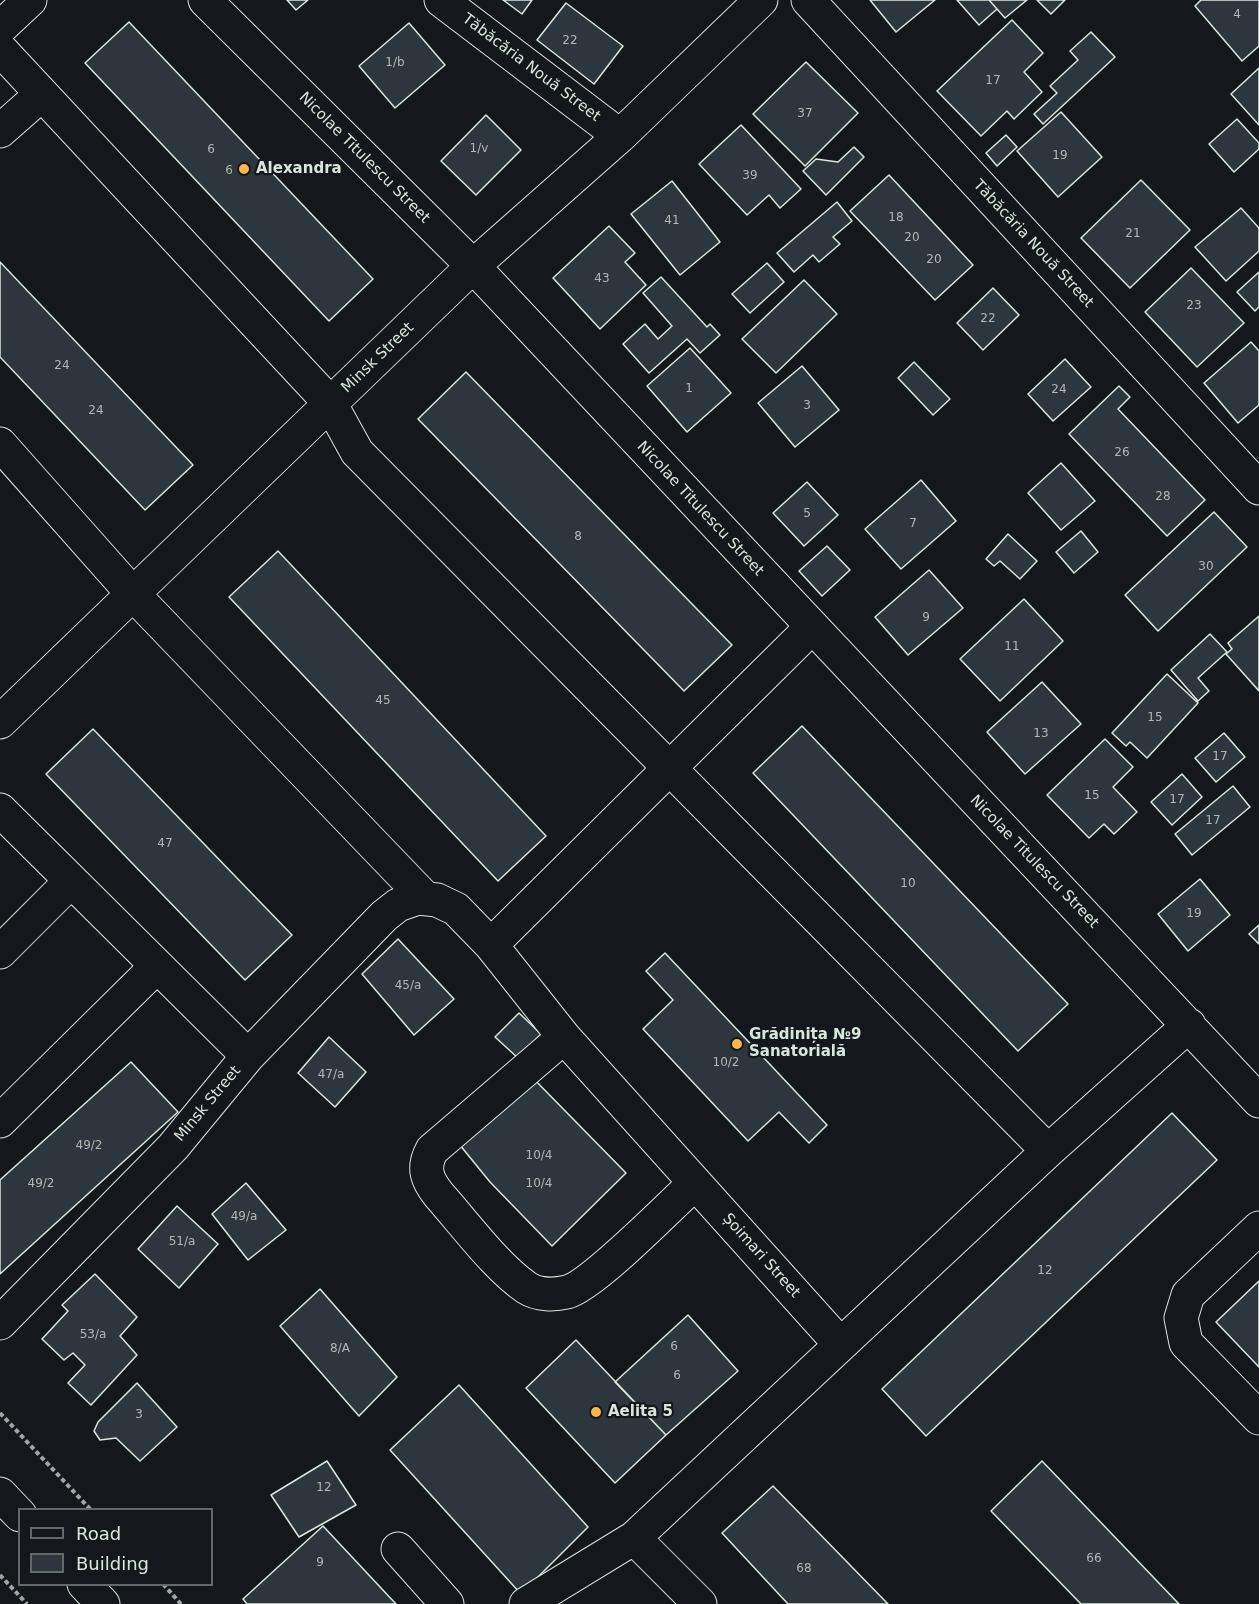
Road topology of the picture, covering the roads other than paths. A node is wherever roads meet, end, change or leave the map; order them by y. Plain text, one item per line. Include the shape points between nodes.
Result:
1 (30, 0) edge
2 (205, 0) edge
3 (441, 0) edge
4 (761, 0) edge
5 (808, 0) edge
6 (2, 29) edge
7 (42, 94) junction
8 (0, 131) edge
9 (620, 136) junction
10 (473, 266) junction
11 (330, 403) junction
12 (0, 444) edge
13 (1259, 488) edge
14 (133, 594) junction
15 (811, 628) junction
16 (0, 722) edge
17 (671, 769) junction
18 (0, 810) edge
19 (71, 881) junction
20 (425, 898) junction
21 (491, 945) junction
22 (0, 952) edge
23 (157, 966) junction
24 (1189, 1025) junction
25 (564, 1037) junction
26 (248, 1056) junction
27 (1259, 1101) edge
28 (0, 1121) edge
29 (1048, 1151) junction
30 (695, 1183) junction
31 (1259, 1228) edge
32 (0, 1323) edge
33 (840, 1344) junction
34 (1259, 1418) edge
35 (0, 1494) edge
36 (18, 1513) edge
37 (634, 1538) junction
38 (398, 1549) dead end
39 (86, 1586) edge
40 (683, 1598) edge
41 (103, 1604) edge
42 (447, 1604) edge
43 (526, 1604) edge

1 - 6 street
2 - 10 street, Nicolae Titulescu Street
3 - 9 street, Tăbăcăria Nouă Street
4 - 9 street, Minsk Street
5 - 13 street, Tăbăcăria Nouă Street
6 - 7 street
7 - 8 street
7 - 11 street
9 - 10 street, Minsk Street
10 - 11 street, Minsk Street
10 - 15 street, Nicolae Titulescu Street
11 - 14 street, Minsk Street
11 - 17 street via 357,452
12 - 14 street
14 - 16 street, Minsk Street
14 - 20 street
15 - 17 street
15 - 24 street, Nicolae Titulescu Street
17 - 21 street
17 - 29 street
18 - 19 street
19 - 22 street
19 - 23 street
20 - 21 street, Șoimari Street via 456,909
20 - 26 street, Minsk Street via 408,901 384,916
21 - 25 street, Șoimari Street
23 - 26 street
23 - 28 street
24 - 27 street, Nicolae Titulescu Street
24 - 29 street
25 - 30 street, Șoimari Street
25 - 30 street via 432,1150 426,1169 429,1182 439,1195 514,1278 543,1294 568,1292 589,1280
26 - 32 street, Minsk Street via 173,1146
29 - 33 street
30 - 33 street, Șoimari Street
31 - 34 street via 1188,1295 1181,1318 1186,1343
33 - 37 street
35 - 36 street
37 - 40 street
37 - 43 street
38 - 42 street
39 - 41 street

